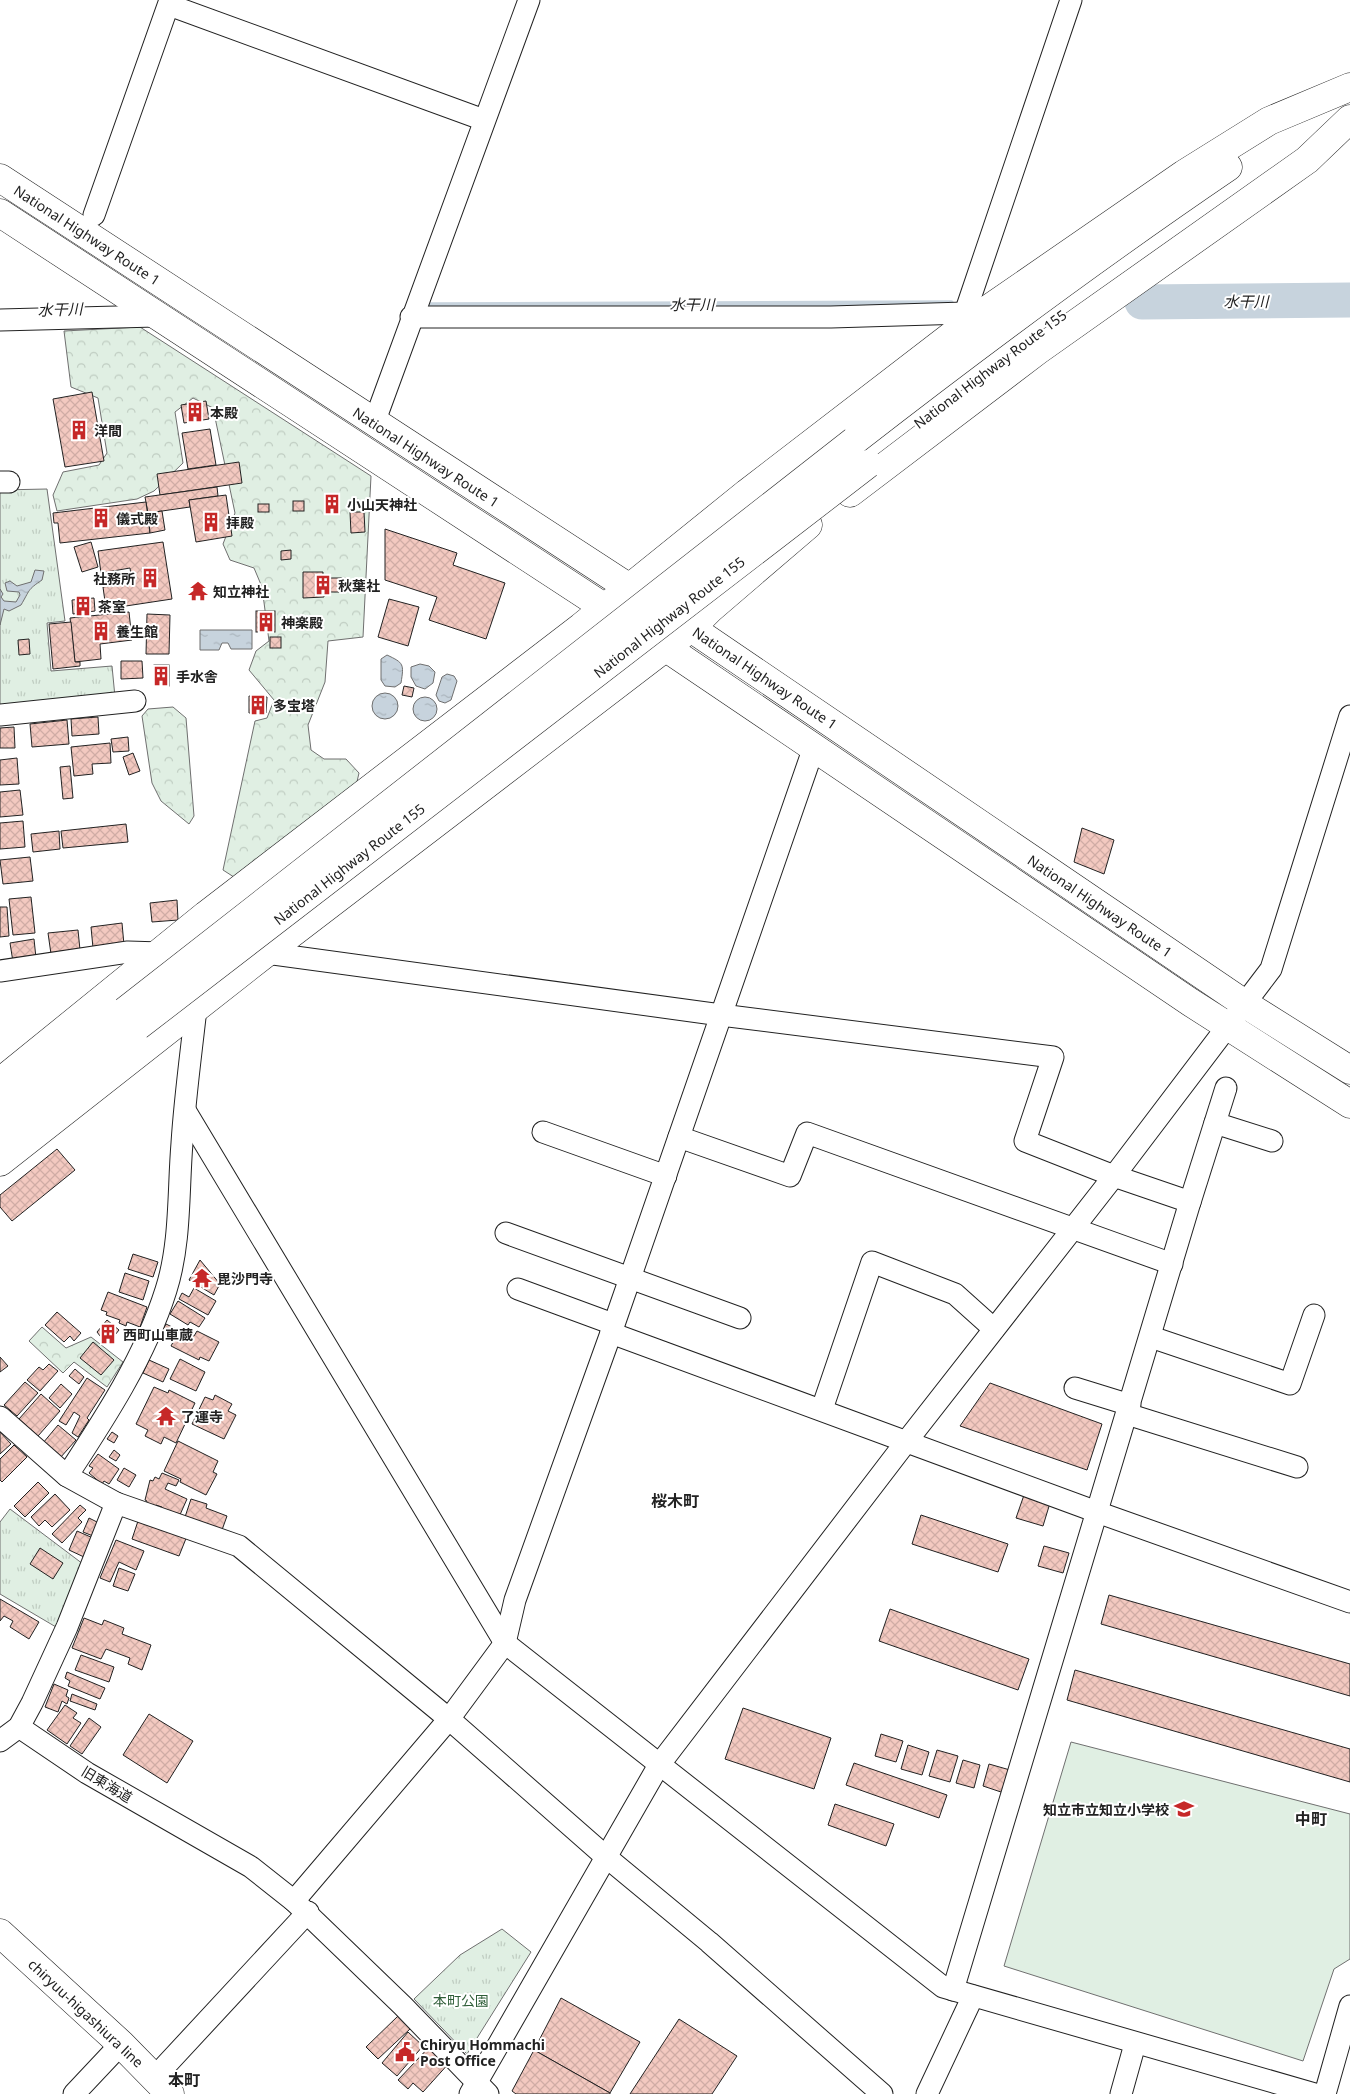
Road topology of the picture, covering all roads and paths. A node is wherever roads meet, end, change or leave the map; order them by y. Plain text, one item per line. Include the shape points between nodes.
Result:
1 (529, 0) edge
2 (1071, 0) edge
3 (170, 2) edge
4 (1350, 88) edge
5 (1350, 114) edge
6 (1350, 119) edge
7 (484, 120) junction
8 (0, 178) edge
9 (0, 213) edge
10 (94, 215) dead end
11 (156, 316) junction
12 (412, 317) junction
13 (966, 318) junction
14 (0, 320) edge
15 (374, 423) junction
16 (861, 452) junction
17 (629, 588) junction
18 (604, 609) junction
19 (691, 628) junction
20 (665, 647) junction
21 (135, 701) dead end
22 (0, 715) edge
23 (1350, 716) edge
24 (814, 747) junction
25 (206, 916) junction
26 (161, 953) junction
27 (266, 953) junction
28 (0, 971) edge
29 (1245, 1004) junction
30 (196, 1007) junction
31 (721, 1015) junction
32 (132, 1019) junction
33 (1228, 1027) junction
34 (1350, 1070) edge
35 (0, 1082) edge
36 (1226, 1088) dead end
37 (1350, 1104) edge
38 (0, 1106) edge
39 (186, 1112) junction
40 (1215, 1123) junction
41 (542, 1132) dead end
42 (0, 1135) edge
43 (679, 1137) junction
44 (1272, 1141) dead end
45 (0, 1162) edge
46 (666, 1176) junction
47 (1114, 1176) junction
48 (1190, 1202) junction
49 (1073, 1229) junction
50 (506, 1233) dead end
51 (1172, 1264) junction
52 (629, 1278) junction
53 (518, 1289) dead end
54 (1314, 1315) dead end
55 (740, 1318) dead end
56 (612, 1328) junction
57 (994, 1329) junction
58 (1151, 1337) junction
59 (1075, 1388) dead end
60 (822, 1409) junction
61 (1128, 1409) junction
62 (0, 1417) edge
63 (906, 1442) junction
64 (1297, 1467) dead end
65 (66, 1476) junction
66 (116, 1503) junction
67 (1097, 1512) junction
68 (1350, 1602) edge
69 (505, 1643) junction
70 (449, 1719) junction
71 (19, 1727) junction
72 (0, 1741) edge
73 (659, 1765) junction
74 (605, 1856) junction
75 (301, 1907) junction
76 (0, 1933) edge
77 (953, 1990) junction
78 (973, 1996) junction
79 (1350, 2006) edge
80 (121, 2044) junction
81 (1135, 2044) junction
82 (162, 2086) edge
83 (478, 2090) edge
84 (74, 2094) edge
85 (882, 2094) edge
86 (927, 2094) edge
87 (1120, 2094) edge
88 (1314, 2094) edge
89 (1325, 2094) edge

1 - 7 street
2 - 13 street
3 - 7 street
3 - 10 street
4 - 13 main road via 1269,121
4 - 16 main road, National Highway Route 155 via 1159,214 979,344
5 - 16 main road, National Highway Route 155 via 1174,232 1013,349
6 - 19 main road via 1307,160 1037,351 806,526
7 - 12 street
8 - 15 main road, National Highway Route 1
9 - 11 main road, National Highway Route 1
11 - 14 street
11 - 18 main road, National Highway Route 1
12 - 13 street
12 - 15 street
13 - 17 main road
15 - 17 main road, National Highway Route 1
16 - 32 main road, National Highway Route 155, bridge
17 - 18 main road
17 - 19 main road, National Highway Route 1
18 - 20 main road, National Highway Route 1
18 - 25 main road
19 - 20 main road
19 - 29 main road, National Highway Route 1
20 - 24 main road, National Highway Route 1
20 - 27 main road
21 - 22 street
23 - 29 street via 1271,969
24 - 31 street
24 - 33 main road, National Highway Route 1
25 - 26 main road
25 - 30 street
26 - 28 street via 128,952
26 - 35 main road
27 - 30 main road
27 - 31 street
29 - 33 street
29 - 34 main road, National Highway Route 1
30 - 39 street
30 - 45 main road
31 - 43 street
31 - 47 street via 1053,1057 1025,1141
32 - 38 main road, National Highway Route 155
32 - 42 main road, National Highway Route 155
33 - 37 main road, National Highway Route 1
33 - 47 street
36 - 40 street
39 - 65 street via 174,1258 166,1288 153,1327 109,1411
39 - 69 street
40 - 44 street
40 - 48 street
41 - 46 street
43 - 46 street
43 - 49 street via 790,1176 807,1133
46 - 52 street
47 - 48 street
47 - 49 street
48 - 51 street
49 - 51 street
49 - 57 street
50 - 52 street
51 - 58 street
52 - 55 street
52 - 56 street
53 - 56 street
54 - 58 street via 1290,1384
56 - 60 street
56 - 69 street via 515,1600
57 - 60 street via 955,1294 872,1262
57 - 63 street
58 - 61 street
59 - 61 street
60 - 63 street
61 - 64 street
61 - 67 street
62 - 65 street
63 - 67 street
63 - 73 street
65 - 66 street
66 - 70 street via 239,1546
66 - 71 street via 67,1627
67 - 68 street
67 - 77 street
69 - 70 street
69 - 73 street
70 - 74 street
70 - 75 street
71 - 72 street
71 - 75 street, 旧東海道 via 87,1773 251,1867
73 - 74 street
73 - 77 street via 943,1987
74 - 83 street
74 - 85 street via 709,1942
75 - 82 street
75 - 83 street, 旧東海道 via 403,2006
76 - 80 main road, chiryuu-higashiura line
77 - 78 street
78 - 81 street
78 - 86 street
79 - 89 street
80 - 82 main road, chiryuu-higashiura line
80 - 84 street
81 - 87 street
81 - 88 street

